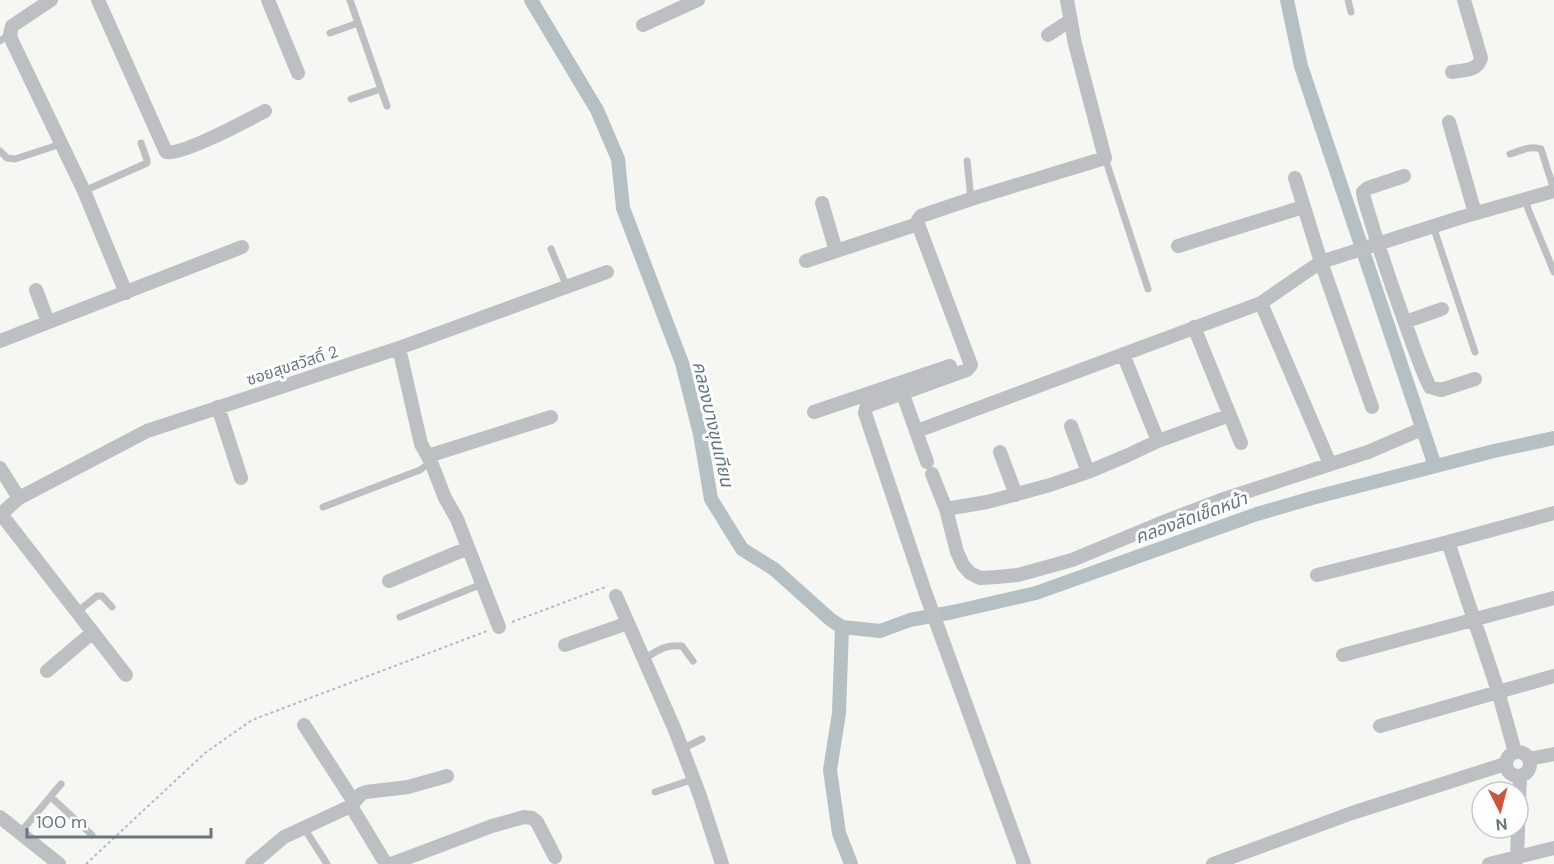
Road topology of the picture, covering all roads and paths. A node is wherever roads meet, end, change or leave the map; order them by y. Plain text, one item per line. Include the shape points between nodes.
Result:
1 (51, 0) edge
2 (98, 0) edge
3 (268, 0) edge
4 (350, 0) edge
5 (698, 0) edge
6 (1067, 0) edge
7 (1348, 0) edge
8 (1464, 0) edge
9 (1351, 12) dead end
10 (1071, 20) junction
11 (358, 23) junction
12 (643, 25) dead end
13 (330, 33) dead end
14 (1048, 35) dead end
15 (5, 37) edge
16 (1452, 72) dead end
17 (298, 73) dead end
18 (381, 89) junction
19 (351, 99) dead end
20 (387, 106) dead end
21 (265, 111) dead end
22 (1449, 122) dead end
23 (141, 143) dead end
24 (61, 144) junction
25 (0, 151) edge
26 (1510, 154) dead end
27 (1105, 158) junction
28 (967, 161) dead end
29 (1404, 176) dead end
30 (1295, 178) dead end
31 (1554, 190) edge
32 (84, 191) junction
33 (971, 199) junction
34 (1524, 200) junction
35 (822, 203) dead end
36 (1303, 207) junction
37 (1475, 213) junction
38 (918, 224) junction
39 (1433, 226) junction
40 (1373, 245) junction
41 (1178, 246) dead end
42 (242, 247) dead end
43 (551, 249) dead end
44 (836, 251) junction
45 (806, 261) dead end
46 (1322, 262) junction
47 (607, 272) dead end
48 (1554, 272) edge
49 (567, 287) junction
50 (1149, 289) dead end
51 (36, 290) dead end
52 (126, 293) junction
53 (1261, 303) junction
54 (1442, 309) dead end
55 (48, 322) junction
56 (1404, 322) junction
57 (1194, 327) junction
58 (0, 341) edge
59 (399, 348) junction
60 (1475, 352) dead end
61 (1123, 354) junction
62 (969, 360) junction
63 (1475, 379) dead end
64 (905, 400) dead end
65 (218, 407) junction
66 (1372, 407) dead end
67 (814, 412) dead end
68 (1230, 415) junction
69 (551, 417) dead end
70 (1071, 426) dead end
71 (917, 431) junction
72 (1417, 431) dead end
73 (1158, 441) junction
74 (1241, 444) dead end
75 (1000, 452) dead end
76 (430, 459) junction
77 (1330, 464) junction
78 (0, 468) edge
79 (1088, 472) junction
80 (241, 478) dead end
81 (1016, 495) junction
82 (19, 498) junction
83 (323, 507) dead end
84 (946, 509) junction
85 (1554, 513) edge
86 (0, 515) edge
87 (1448, 542) junction
88 (468, 548) junction
89 (1317, 575) dead end
90 (389, 581) dead end
91 (482, 584) junction
92 (616, 596) joint
93 (1554, 598) edge
94 (112, 607) dead end
95 (77, 612) junction
96 (400, 617) dead end
97 (1475, 621) junction
98 (628, 623) junction
99 (499, 627) junction
100 (93, 632) junction
101 (565, 645) dead end
102 (1343, 655) dead end
103 (644, 659) junction
104 (693, 661) dead end
105 (47, 671) dead end
106 (126, 675) dead end
107 (1554, 676) edge
108 (1498, 691) junction
109 (304, 725) dead end
110 (1380, 726) dead end
111 (702, 740) dead end
112 (682, 749) junction
113 (1515, 752) junction
114 (1554, 754) edge
115 (1529, 759) junction
116 (1505, 764) junction
117 (447, 776) dead end
118 (1520, 777) junction
119 (693, 779) junction
120 (61, 784) dead end
121 (655, 792) dead end
122 (51, 797) junction
123 (352, 804) junction
124 (0, 817) edge
125 (304, 828) junction
126 (20, 833) junction
127 (92, 835) dead end
128 (1554, 848) edge
129 (555, 857) dead end
130 (1516, 861) edge
131 (59, 864) edge
132 (86, 864) edge
133 (252, 864) edge
134 (327, 864) edge
135 (388, 864) edge
136 (722, 864) edge
137 (1024, 864) edge
138 (1213, 864) edge
139 (1489, 864) edge

1 - 15 street via 12,26
2 - 21 street via 166,152 195,145
3 - 17 street
4 - 11 lane
5 - 12 street
6 - 10 street
7 - 9 lane
8 - 16 street via 1481,58 1477,67
10 - 14 street
10 - 27 street
11 - 13 lane
11 - 18 lane
15 - 24 street via 12,41
18 - 19 lane
18 - 20 lane
22 - 37 street
23 - 32 lane via 147,164
24 - 25 lane via 15,159
24 - 32 street
26 - 31 lane via 1536,147 1540,150
27 - 33 street
27 - 50 lane
28 - 33 lane
29 - 40 street via 1364,192
30 - 36 street
31 - 34 street
32 - 52 street
33 - 38 street via 921,216
34 - 37 street
34 - 48 lane
35 - 44 street
36 - 41 street
36 - 46 street
37 - 39 street
38 - 44 street
38 - 62 street
39 - 40 street
39 - 60 lane
40 - 46 street
40 - 56 street
42 - 52 street
43 - 49 lane
44 - 45 street
46 - 53 street
46 - 66 street
47 - 49 street, ซอยสุขสวัสดิ์ 2
49 - 59 street, ซอยสุขสวัสดิ์ 2
51 - 55 street
52 - 55 street
53 - 57 street
53 - 77 street
54 - 56 street
55 - 58 street
56 - 63 street via 1430,387 1441,390
57 - 61 street
57 - 68 street
59 - 65 street, ซอยสุขสวัสดิ์ 2
59 - 76 street via 421,444
61 - 71 street
61 - 73 street
62 - 67 street
62 - 137 street via 967,370 870,405 865,413
64 - 71 street
65 - 80 street
65 - 82 street, ซอยสุขสวัสดิ์ 2 via 147,431
68 - 73 street
68 - 74 street
69 - 76 street
70 - 79 street
71 - 84 street
72 - 77 street
73 - 79 street
75 - 81 street
76 - 83 lane via 420,470
76 - 88 street
77 - 84 street via 1221,500 1072,560 997,577 980,578 963,565
78 - 82 street
79 - 81 street
81 - 84 street
82 - 86 street, ซอยสุขสวัสดิ์ 2
85 - 87 street
86 - 95 street
87 - 89 street
87 - 97 street
88 - 90 street
88 - 91 street
91 - 96 lane
91 - 99 street
92 - 98 street
92 - 99 path via 611,585
93 - 97 street
94 - 95 lane via 97,596
95 - 100 street
97 - 102 street
97 - 108 street
98 - 101 street
98 - 103 street
99 - 132 path via 252,720 205,753
100 - 105 street
100 - 106 street
103 - 104 lane via 672,645 682,646
103 - 112 street
107 - 108 street
108 - 110 street
108 - 113 street
109 - 123 street
111 - 112 lane
112 - 119 street
113 - 115 street
113 - 116 street
114 - 115 street
115 - 118 street via 1529,770
116 - 118 street via 1510,774
116 - 138 street via 1352,813
117 - 123 street via 408,787 366,792
118 - 130 street
119 - 121 lane
119 - 136 street
120 - 122 lane
122 - 126 lane
122 - 127 lane
123 - 125 street
123 - 135 street
124 - 126 street
125 - 133 street via 284,837
125 - 134 lane
126 - 131 street
128 - 130 street
129 - 135 street via 537,822 524,817
130 - 139 street

